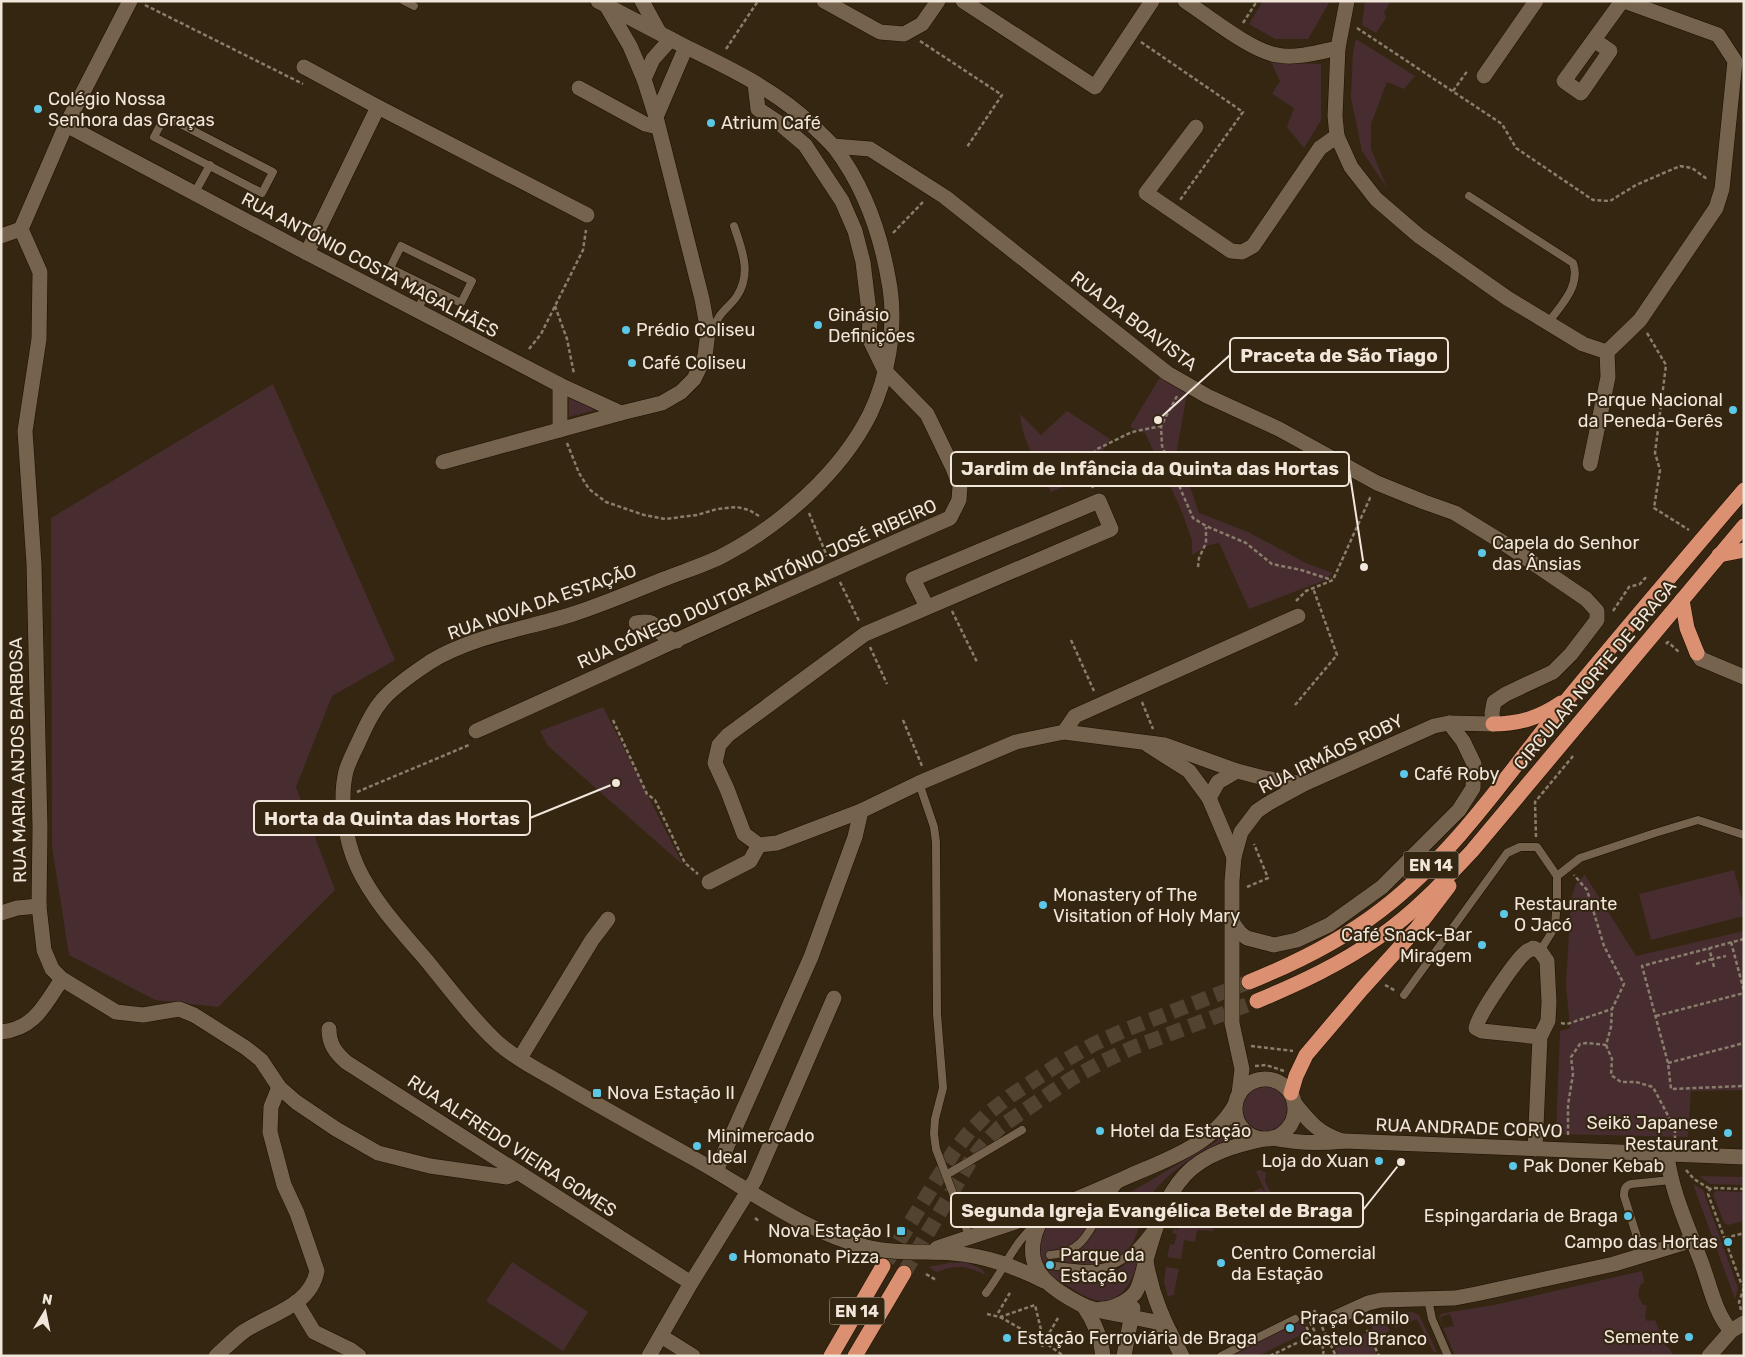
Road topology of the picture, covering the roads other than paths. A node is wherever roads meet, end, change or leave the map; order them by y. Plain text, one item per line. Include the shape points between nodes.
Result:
1 (404, 1) edge
2 (642, 1) edge
3 (824, 1) edge
4 (938, 1) edge
5 (963, 1) edge
6 (1152, 1) edge
7 (1185, 1) edge
8 (1347, 1) edge
9 (1536, 1) edge
10 (1623, 1) edge
11 (136, 2) edge
12 (600, 2) edge
13 (414, 6) dead end
14 (665, 36) junction
15 (1594, 40) dead end
16 (686, 47) junction
17 (1338, 48) junction
18 (304, 67) dead end
19 (1484, 76) dead end
20 (644, 79) junction
21 (755, 84) junction
22 (579, 88) dead end
23 (378, 108) junction
24 (657, 122) junction
25 (66, 126) junction
26 (1196, 127) dead end
27 (1336, 136) junction
28 (834, 146) junction
29 (210, 165) junction
30 (194, 194) junction
31 (1469, 196) dead end
32 (587, 215) road end
33 (734, 226) dead end
34 (21, 229) junction
35 (1, 236) edge
36 (307, 254) junction
37 (429, 288) junction
38 (417, 310) junction
39 (1548, 323) junction
40 (707, 340) junction
41 (1607, 352) junction
42 (885, 370) junction
43 (560, 385) junction
44 (621, 413) junction
45 (560, 430) junction
46 (443, 462) dead end
47 (1590, 464) dead end
48 (1744, 490) edge
49 (1744, 526) edge
50 (1744, 550) edge
51 (1719, 555) junction
52 (1682, 600) junction
53 (927, 607) junction
54 (1295, 610) road end
55 (636, 623) dead end
56 (677, 641) junction
57 (1690, 654) joint
58 (1744, 677) edge
59 (1570, 697) junction
60 (1449, 723) junction
61 (1493, 724) junction
62 (476, 731) dead end
63 (1064, 732) junction
64 (1149, 738) junction
65 (1237, 772) junction
66 (921, 776) junction
67 (1304, 784) junction
68 (1209, 798) junction
69 (861, 812) junction
70 (1744, 834) edge
71 (759, 845) junction
72 (1472, 851) junction
73 (1234, 857) junction
74 (1556, 876) junction
75 (709, 882) road end
76 (40, 906) junction
77 (1, 914) edge
78 (608, 919) dead end
79 (1232, 922) junction
80 (1540, 951) junction
81 (62, 979) junction
82 (1249, 982) tunnel mouth
83 (1404, 995) road end
84 (834, 998) dead end
85 (1258, 1001) tunnel mouth
86 (329, 1029) dead end
87 (1, 1032) edge
88 (1540, 1037) junction
89 (520, 1058) junction
90 (279, 1087) junction
91 (1293, 1098) junction
92 (1237, 1099) junction
93 (1022, 1130) dead end
94 (1268, 1139) junction
95 (1344, 1141) junction
96 (1535, 1149) junction
97 (1667, 1154) junction
98 (1744, 1157) edge
99 (716, 1171) junction
100 (518, 1172) junction
101 (946, 1175) junction
102 (1124, 1178) junction
103 (1671, 1180) junction
104 (750, 1191) junction
105 (1050, 1210) junction
106 (1158, 1220) junction
107 (1040, 1221) junction
108 (970, 1238) junction
109 (1638, 1240) dead end
110 (1693, 1240) junction
111 (919, 1253) junction
112 (1050, 1255) dead end
113 (1146, 1261) junction
114 (1006, 1263) junction
115 (1050, 1265) dead end
116 (883, 1266) tunnel mouth
117 (904, 1273) tunnel mouth
118 (1044, 1281) junction
119 (691, 1283) junction
120 (986, 1292) dead end
121 (1135, 1292) junction
122 (1428, 1299) junction
123 (296, 1302) junction
124 (1090, 1307) junction
125 (1131, 1317) junction
126 (1336, 1318) dead end
127 (1295, 1319) dead end
128 (1744, 1323) edge
129 (1731, 1331) junction
130 (1170, 1332) junction
131 (661, 1336) junction
132 (216, 1356) edge
133 (360, 1356) edge
134 (649, 1356) edge
135 (693, 1356) edge
136 (830, 1356) edge
137 (855, 1356) edge
138 (1103, 1356) edge
139 (1124, 1356) edge
140 (1182, 1356) edge
141 (1221, 1356) edge
142 (1448, 1356) edge
143 (1708, 1356) edge

1 - 13 lane
2 - 14 street
3 - 4 street via 880,32 904,34 922,24
5 - 6 street via 1095,87
7 - 17 street via 1254,47 1277,56
8 - 17 street
9 - 19 street
10 - 15 street
10 - 41 street via 1718,35 1735,61 1722,189 1716,208 1640,320
11 - 25 street
12 - 14 street, RUA NOVA DA ESTAÇÃO
12 - 20 street via 630,46
14 - 16 street, RUA NOVA DA ESTAÇÃO
14 - 20 street
16 - 21 street, RUA NOVA DA ESTAÇÃO
16 - 24 street
17 - 27 street
18 - 23 street
20 - 24 street
21 - 28 street, RUA NOVA DA ESTAÇÃO via 793,107
21 - 42 street, RUA CÓNEGO DOUTOR ANTÓNIO JOSÉ RIBEIRO via 758,109 805,145 842,201 863,262 869,338
22 - 24 street via 645,124
23 - 32 street
23 - 36 street
24 - 40 street via 702,299
25 - 30 street, RUA ANTÓNIO COSTA MAGALHÃES
25 - 34 street
26 - 27 street via 1146,193 1231,251 1242,252 1253,246 1320,148
27 - 39 street via 1351,167 1376,199 1419,236
28 - 42 street, RUA NOVA DA ESTAÇÃO via 859,187 885,256 892,301 891,343
28 - 61 street, RUA DA BOAVISTA via 870,149 945,197 1167,374 1279,429 1378,483 1455,513 1586,599 1602,615 1553,672 1494,702
29 - 29 lane via 262,193 273,172 165,116 154,137
29 - 30 lane
30 - 36 street, RUA ANTÓNIO COSTA MAGALHÃES
31 - 39 lane via 1572,263 1576,272 1574,286
33 - 40 lane via 744,254 743,286 719,317
34 - 35 street
34 - 76 street, RUA MARIA ANJOS BARBOSA via 40,272 39,339 25,431 34,564
36 - 38 street, RUA ANTÓNIO COSTA MAGALHÃES
37 - 37 lane via 461,303 472,281 401,246 390,268
37 - 38 lane
38 - 43 street, RUA ANTÓNIO COSTA MAGALHÃES
39 - 41 street via 1584,344
40 - 44 street via 705,356 694,380 681,392 662,403
41 - 47 street via 1608,377
42 - 56 street, RUA CÓNEGO DOUTOR ANTÓNIO JOSÉ RIBEIRO via 927,414 953,468 960,486 959,500 950,518
42 - 89 street, RUA NOVA DA ESTAÇÃO via 870,413 841,459 805,497 767,527 723,555 668,578 578,613 465,645 431,662 382,700 366,725 346,770 346,834 356,865 395,923 473,1017 502,1046
43 - 44 street, RUA ANTÓNIO COSTA MAGALHÃES
43 - 45 street
44 - 45 street
45 - 46 street
48 - 59 highway, CIRCULAR NORTE DE BRAGA / EN 14
49 - 51 highway, CIRCULAR NORTE DE BRAGA / EN 14
50 - 51 highway
51 - 52 highway, CIRCULAR NORTE DE BRAGA / EN 14
52 - 57 highway
52 - 72 highway, CIRCULAR NORTE DE BRAGA / EN 14
53 - 53 street via 1111,529 1098,501 913,579
53 - 71 street via 865,634 728,735 719,745 715,764 744,834
54 - 63 street via 1075,716
55 - 56 street via 648,621 663,635
56 - 62 street, RUA CÓNEGO DOUTOR ANTÓNIO JOSÉ RIBEIRO
57 - 58 street
59 - 61 highway via 1550,711 1522,723
59 - 82 highway, CIRCULAR NORTE DE BRAGA / EN 14 via 1453,842 1407,889 1327,946
60 - 61 street, RUA IRMÃOS ROBY
60 - 67 street, RUA IRMÃOS ROBY via 1434,726
60 - 79 street via 1463,741 1474,764 1473,788 1459,810 1382,887 1329,925 1297,940 1274,945 1247,938
63 - 64 street
63 - 66 street via 1016,742
64 - 65 street
64 - 68 street via 1189,771
65 - 67 street
65 - 68 street via 1218,782
66 - 69 street
66 - 101 lane via 936,842 937,1014 943,1088 934,1134
67 - 73 street, RUA IRMÃOS ROBY via 1257,811 1241,832
68 - 73 street
69 - 71 street via 777,843
69 - 99 street via 811,957
70 - 74 lane via 1698,820 1580,858
71 - 75 street via 750,861
72 - 85 highway, CIRCULAR NORTE DE BRAGA / EN 14 via 1419,905 1380,936 1315,976
72 - 91 highway via 1417,928 1306,1056 1296,1076
73 - 79 street, RUA IRMÃOS ROBY
74 - 80 lane via 1555,927
74 - 83 lane via 1537,847 1520,846 1507,852
76 - 77 street via 16,908
76 - 81 street, RUA MARIA ANJOS BARBOSA via 44,950 52,969
78 - 89 street
79 - 92 street, RUA IRMÃOS ROBY via 1232,1023 1242,1069
80 - 88 street via 1547,961 1549,1002 1548,1022
80 - 88 street via 1533,948 1526,952 1476,1028
81 - 87 street via 37,1015 24,1027
81 - 90 street via 116,1012 143,1015 179,1009 194,1015 254,1054
84 - 104 street
86 - 100 street, RUA ALFREDO VIEIRA GOMES via 330,1044 346,1062
88 - 96 street
89 - 99 street, RUA NOVA DA ESTAÇÃO
90 - 100 street via 336,1129 378,1153 430,1166 507,1177
90 - 123 street via 271,1107 273,1147 316,1271 310,1290
91 - 92 street via 1282,1084 1271,1079 1259,1079 1248,1084
91 - 94 street via 1296,1113 1293,1122 1288,1130
91 - 95 street, RUA ANDRADE CORVO via 1315,1127
92 - 94 street via 1239,1124 1250,1134
92 - 102 street, RUA NOVA DA ESTAÇÃO via 1223,1123 1194,1146
93 - 101 lane
94 - 95 street, RUA ANDRADE CORVO via 1321,1144
94 - 106 street via 1219,1152 1186,1173 1172,1190
95 - 96 street, RUA ANDRADE CORVO
96 - 97 street, RUA ANDRADE CORVO
97 - 98 street, RUA ANDRADE CORVO
97 - 103 street
99 - 104 street, RUA NOVA DA ESTAÇÃO
100 - 119 street, RUA ALFREDO VIEIRA GOMES
101 - 108 lane
102 - 105 street, RUA NOVA DA ESTAÇÃO
102 - 112 lane via 1080,1244 1066,1253
103 - 109 lane via 1627,1186 1624,1196
103 - 110 street
104 - 111 street, RUA NOVA DA ESTAÇÃO via 808,1226 839,1238 885,1251
104 - 119 street
105 - 107 street
105 - 108 street, RUA NOVA DA ESTAÇÃO
106 - 113 street
106 - 115 lane via 1130,1254 1112,1266 1094,1270
107 - 114 lane via 1028,1230
107 - 118 street via 1033,1242 1033,1255
108 - 111 street, RUA NOVA DA ESTAÇÃO
110 - 122 street via 1614,1264 1455,1298
110 - 129 street via 1720,1316
111 - 114 street, RUA NOVA DA ESTAÇÃO via 946,1252
113 - 121 street
113 - 130 street via 1153,1294
114 - 118 street, RUA NOVA DA ESTAÇÃO
114 - 120 lane
116 - 136 highway, EN 14
117 - 137 highway, EN 14
118 - 124 street, RUA NOVA DA ESTAÇÃO
119 - 131 street
121 - 124 street via 1120,1304 1106,1309
121 - 125 street
122 - 126 street via 1381,1300
122 - 142 lane via 1432,1318
123 - 132 street via 244,1332
123 - 133 street via 314,1332
124 - 125 street
124 - 138 street
125 - 130 street via 1156,1322
125 - 139 street
127 - 141 lane
128 - 129 street
129 - 143 street
130 - 140 street
131 - 134 street
131 - 135 street

